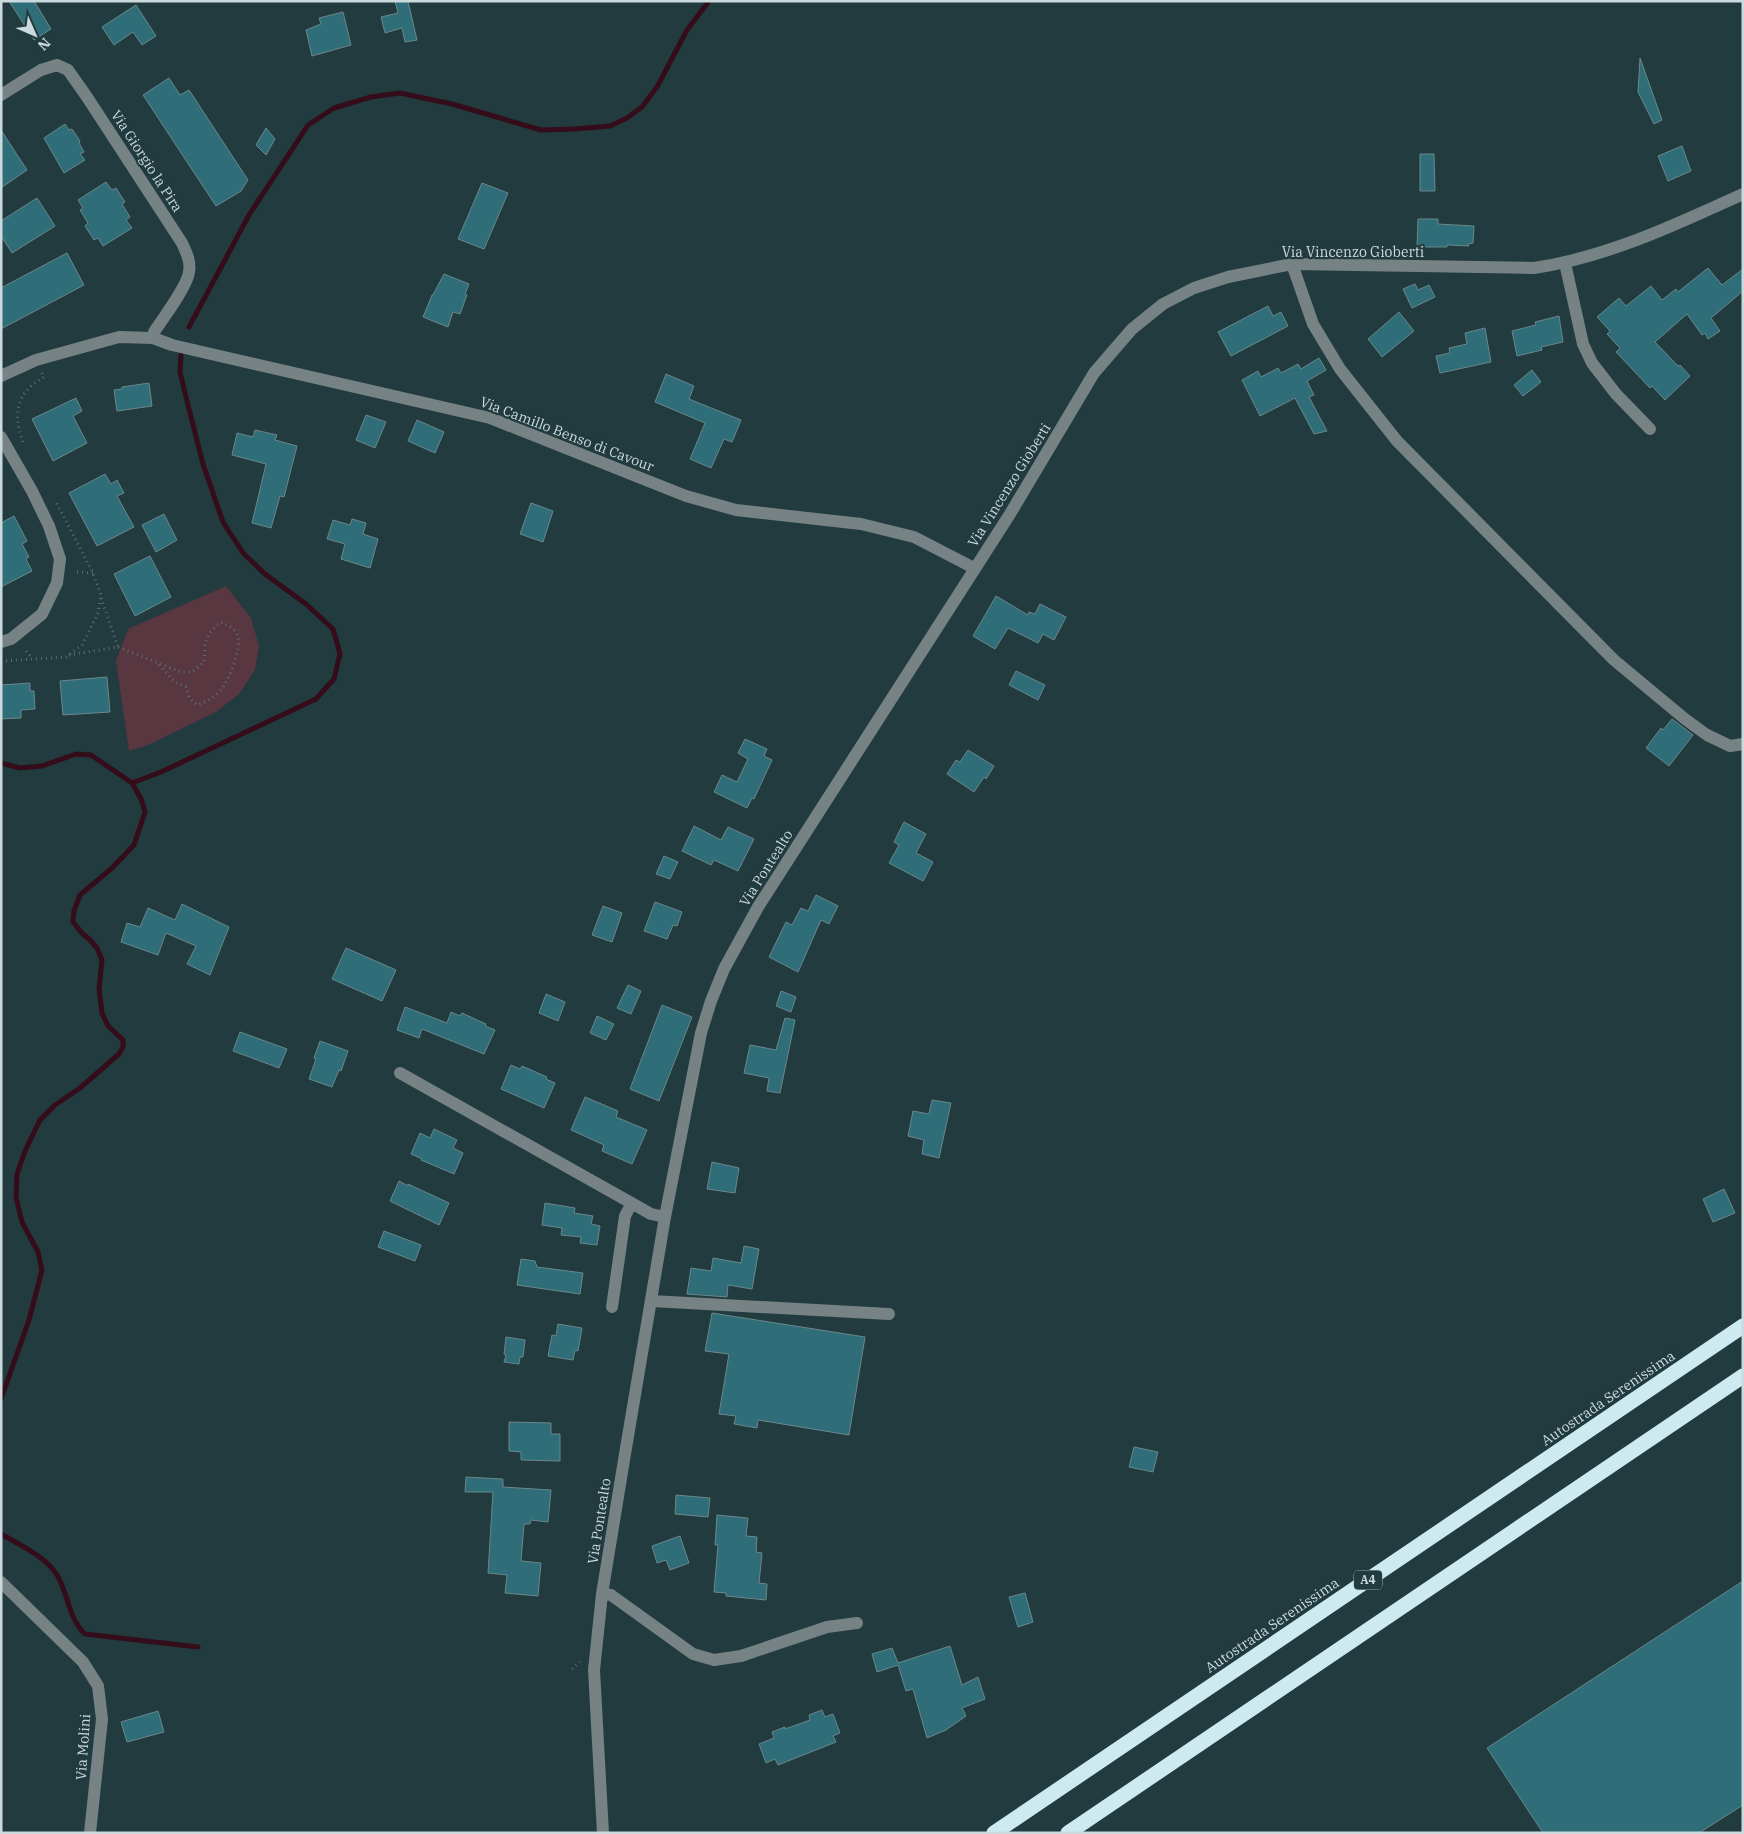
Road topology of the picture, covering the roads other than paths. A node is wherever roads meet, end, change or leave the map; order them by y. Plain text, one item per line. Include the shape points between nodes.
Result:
1 (1, 95) edge
2 (1743, 194) edge
3 (1565, 263) junction
4 (1292, 264) junction
5 (153, 338) junction
6 (1, 376) edge
7 (1650, 429) dead end
8 (1, 437) edge
9 (974, 568) junction
10 (1, 642) edge
11 (1743, 744) edge
12 (400, 1073) dead end
13 (632, 1203) junction
14 (665, 1217) junction
15 (652, 1301) junction
16 (612, 1307) dead end
17 (889, 1314) dead end
18 (1743, 1326) edge
19 (1743, 1376) edge
20 (1, 1582) edge
21 (602, 1594) junction
22 (856, 1623) dead end
23 (90, 1833) edge
24 (603, 1833) edge
25 (994, 1833) edge
26 (1068, 1833) edge

1 - 5 street, Via Giorgio la Pira via 41,70 57,65 68,70 182,243 189,257 189,274
2 - 3 street, Via Vincenzo Gioberti via 1668,228
3 - 4 street, Via Vincenzo Gioberti via 1534,268
3 - 7 street via 1583,344 1592,363
4 - 9 street, Via Vincenzo Gioberti via 1228,277 1194,288 1163,304 1132,329 1094,373 1033,478
4 - 11 street via 1313,324 1340,369 1397,441 1614,660 1707,735 1730,746
5 - 6 street, Via Camillo Benso di Cavour via 119,337 36,360
5 - 9 street, Via Camillo Benso di Cavour via 490,418 686,496 736,510 861,524 914,536
8 - 10 street via 49,526 60,559 57,583 42,614 12,639
9 - 14 street, Via Pontealto via 758,908 724,969 701,1033
12 - 13 street
13 - 14 street via 651,1214
13 - 16 street via 625,1216
14 - 15 street, Via Pontealto
15 - 17 street
15 - 21 street, Via Pontealto
18 - 25 highway, Autostrada Serenissima / A4
19 - 26 highway
20 - 23 street, Via Molini via 83,1662 98,1686 102,1719
21 - 22 street via 611,1595 693,1654 714,1660 741,1656 827,1627
21 - 24 street, Via Pontealto via 594,1670

